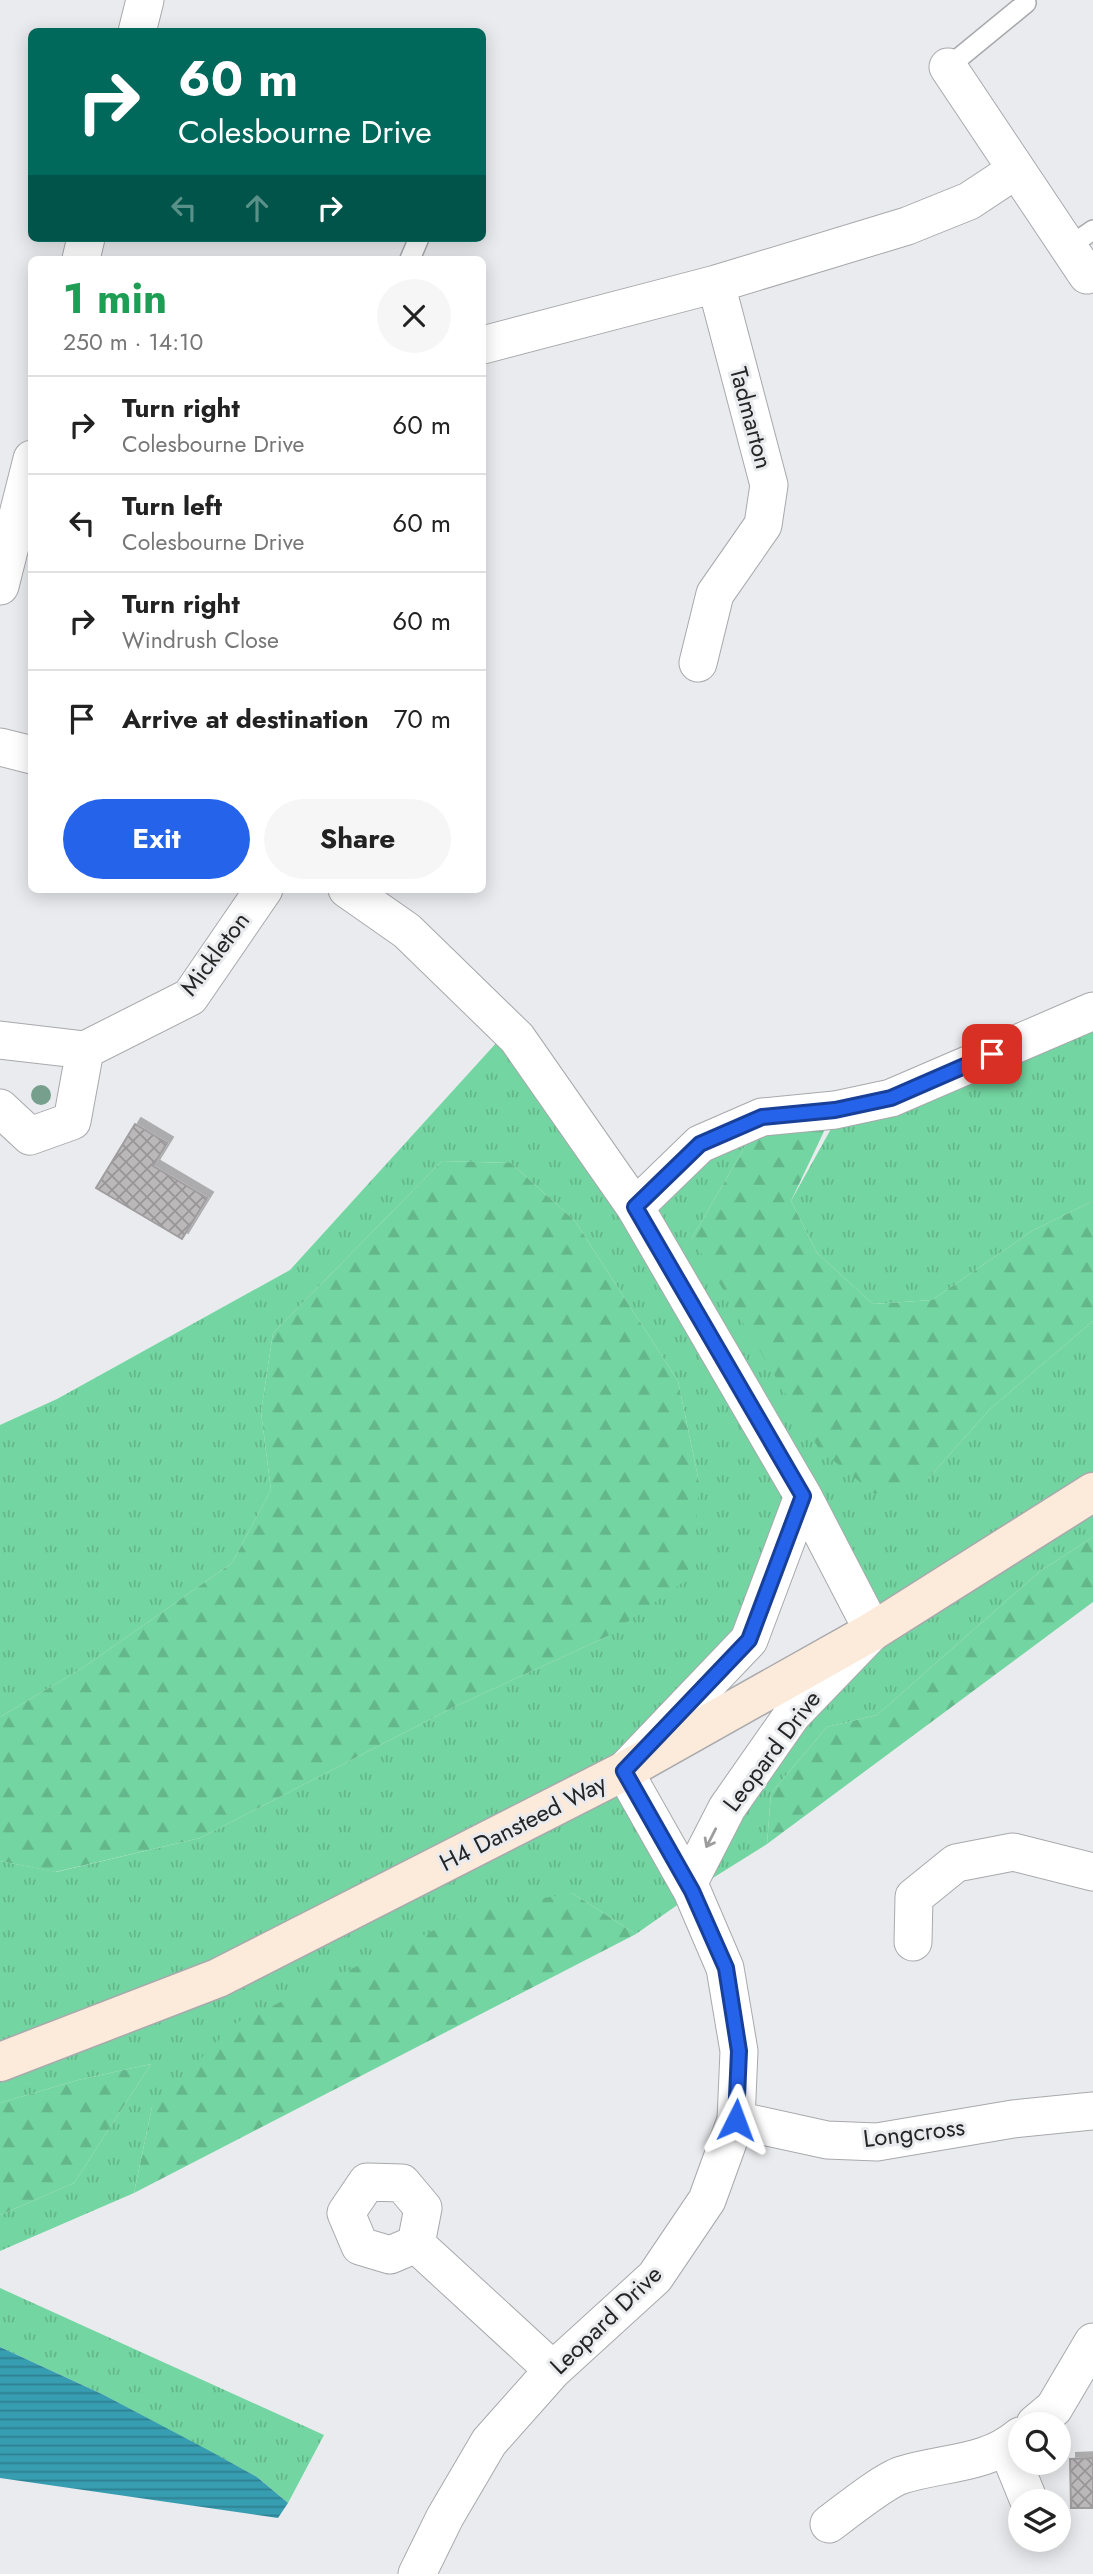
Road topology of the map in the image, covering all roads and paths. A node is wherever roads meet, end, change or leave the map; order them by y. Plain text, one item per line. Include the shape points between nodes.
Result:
1 (145, 0) edge
2 (1024, 0) edge
3 (138, 28) edge
4 (948, 67) joint
5 (1016, 170) junction
6 (1083, 250) edge
7 (716, 284) junction
8 (486, 344) edge
9 (28, 475) edge
10 (0, 586) edge
11 (698, 663) dead end
12 (0, 747) edge
13 (28, 754) edge
14 (261, 893) edge
15 (353, 893) edge
16 (1093, 1011) edge
17 (85, 1050) junction
18 (1, 1051) edge
19 (0, 1108) edge
20 (635, 1207) junction
21 (1093, 1492) edge
22 (803, 1496) junction
23 (873, 1631) junction
24 (624, 1771) junction
25 (1093, 1872) edge
26 (688, 1884) junction
27 (913, 1942) dead end
28 (0, 2062) edge
29 (1093, 2111) edge
30 (736, 2120) junction
31 (416, 2244) dead end
32 (1093, 2342) edge
33 (553, 2370) junction
34 (1049, 2412) edge
35 (1008, 2445) edge
36 (829, 2524) dead end
37 (417, 2574) edge

1 - 3 street
2 - 4 lane via 1026,4
4 - 5 street
5 - 6 street
5 - 7 street via 969,201 907,226
7 - 8 street
7 - 11 street, Tadmarton via 769,485 763,526 715,594
9 - 10 street
12 - 13 street
14 - 17 street, Mickleton via 190,996
15 - 20 street via 407,931 517,1038
16 - 20 street via 891,1098 835,1110 762,1117 700,1144
17 - 18 street
17 - 19 street via 72,1121 30,1136
20 - 22 street
21 - 23 street, H4 Dansteed Way
22 - 23 street
22 - 24 street via 749,1640
23 - 24 street, H4 Dansteed Way
23 -> 26 street, Leopard Drive via 793,1715 727,1808
24 - 26 street, Leopard Drive
24 - 28 street, H4 Dansteed Way via 218,1979
25 - 27 street via 1013,1852 956,1863 914,1897
26 - 30 street, Leopard Drive via 726,1968 739,2051
29 - 30 street, Longcross via 877,2142 827,2140
30 - 33 street, Leopard Drive via 707,2200 655,2277
31 - 33 street
32 - 34 street
33 - 37 street, Leopard Drive via 489,2442
35 - 36 street via 969,2462 899,2475

